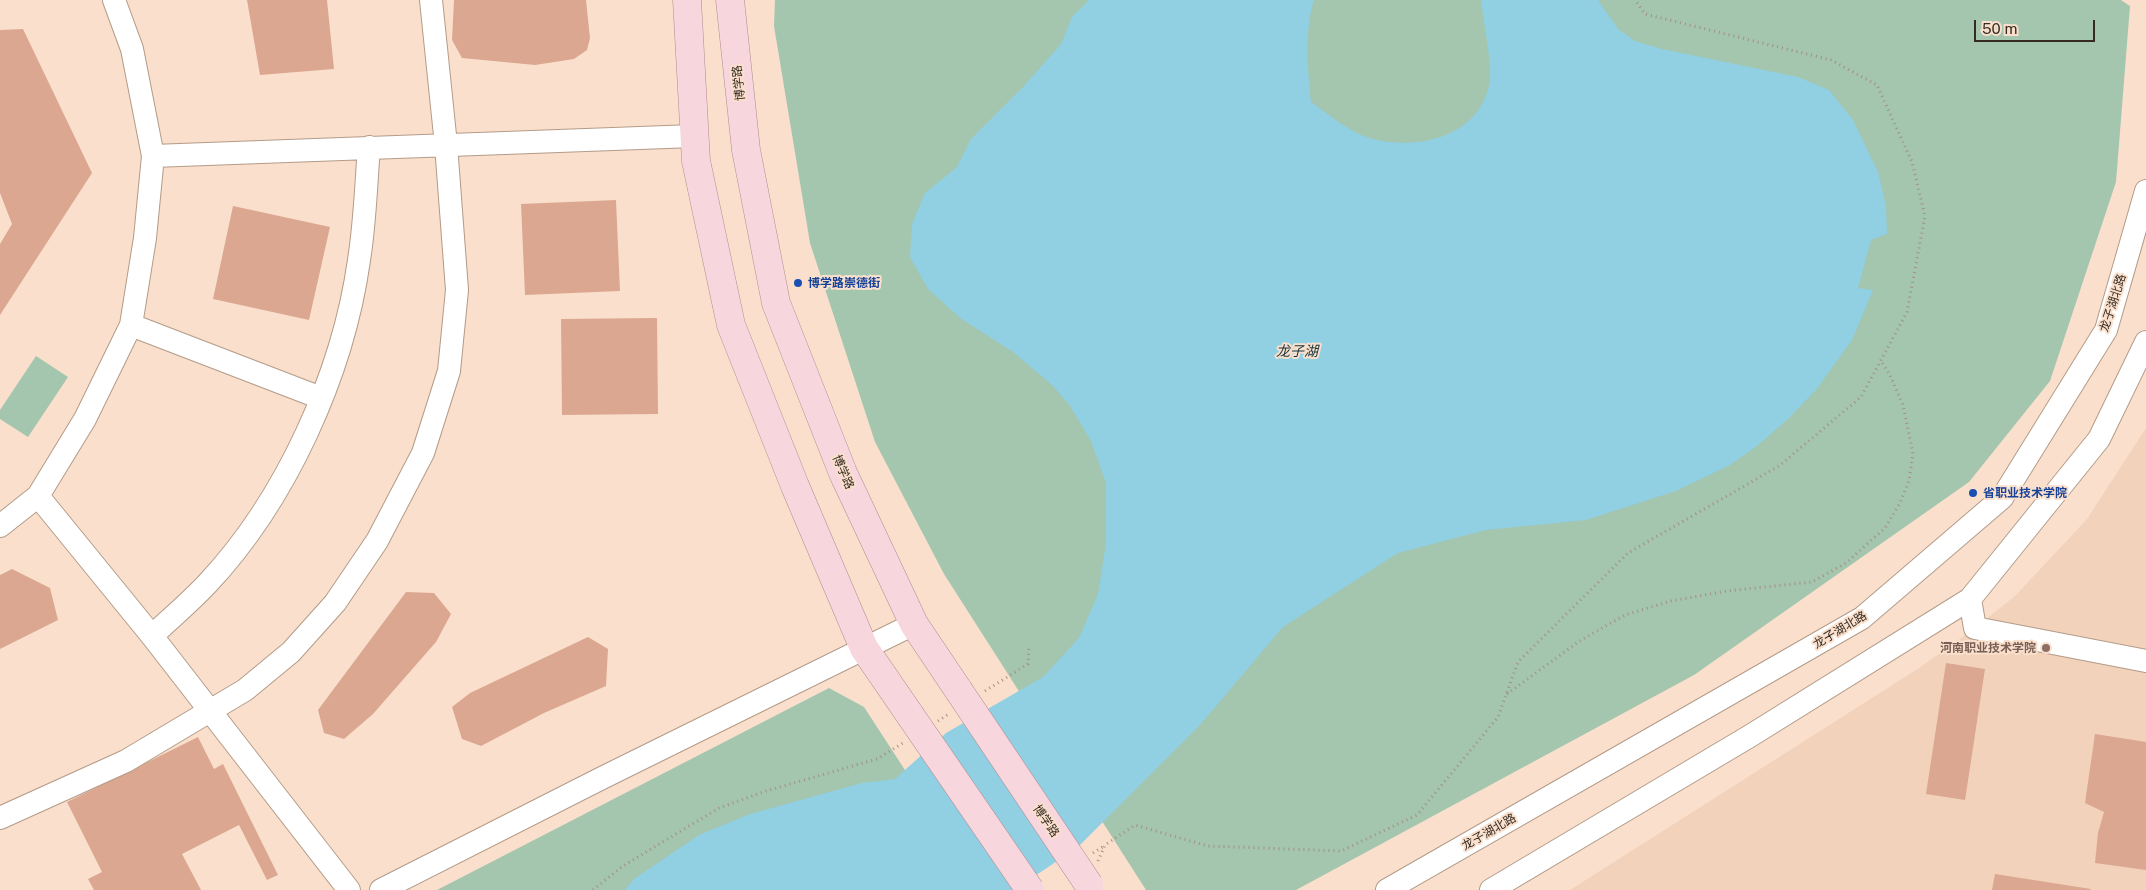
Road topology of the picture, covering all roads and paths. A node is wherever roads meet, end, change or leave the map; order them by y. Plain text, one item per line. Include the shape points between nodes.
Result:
1 (114, 0) edge
2 (431, 0) edge
3 (687, 0) edge
4 (730, 0) edge
5 (1635, 0) edge
6 (694, 136) junction
7 (446, 144) junction
8 (369, 147) junction
9 (153, 156) junction
10 (2146, 191) edge
11 (131, 325) junction
12 (2146, 342) edge
13 (1880, 361) junction
14 (321, 398) junction
15 (38, 496) junction
16 (0, 526) edge
17 (1970, 599) junction
18 (914, 624) junction
19 (152, 636) junction
20 (1029, 646) dead end
21 (864, 648) junction
22 (2146, 661) edge
23 (1506, 695) junction
24 (963, 700) junction
25 (210, 713) junction
26 (919, 725) junction
27 (0, 818) edge
28 (1090, 887) edge
29 (350, 890) edge
30 (381, 890) edge
31 (593, 890) edge
32 (1030, 890) edge
33 (1387, 890) edge
34 (1491, 890) edge

1 - 9 street via 132,49
2 - 7 street
3 - 6 main road
4 - 18 main road, 博学路 via 746,150 776,303 842,473
5 - 13 path via 1645,14 1831,60 1877,85 1912,162 1925,216 1907,312
6 - 7 street
6 - 21 main road via 696,161 731,325
7 - 8 street
7 - 25 street via 457,290 449,371 423,453 377,541 335,603 292,652 246,690
8 - 9 street
8 - 14 street via 359,262 348,317
9 - 11 street via 145,238
10 - 33 street, 龙子湖北路 via 2106,330 2002,498 1862,618
11 - 14 street
11 - 15 street via 85,419
12 - 17 street via 2099,439
13 - 23 path via 1861,397 1779,466 1628,553 1518,662
13 - 23 path via 1903,405 1913,454 1900,503 1885,528 1846,563 1812,582 1727,590 1671,601 1625,615 1578,642
14 - 19 street via 305,440 271,499 208,583
15 - 16 street
15 - 19 street
17 - 22 street via 1975,628
17 - 34 street via 1750,736
18 - 21 street
18 - 24 main road, 博学路
19 - 25 street
20 - 24 path via 1028,664
21 - 26 main road
21 - 30 street
23 - 28 path via 1498,717 1417,815 1341,851 1208,846 1135,825 1105,846
24 - 26 path
24 - 28 main road, 博学路, bridge
25 - 27 street via 126,761
25 - 29 street
26 - 31 path via 877,759 766,791 720,808 623,866
26 - 32 main road, bridge

